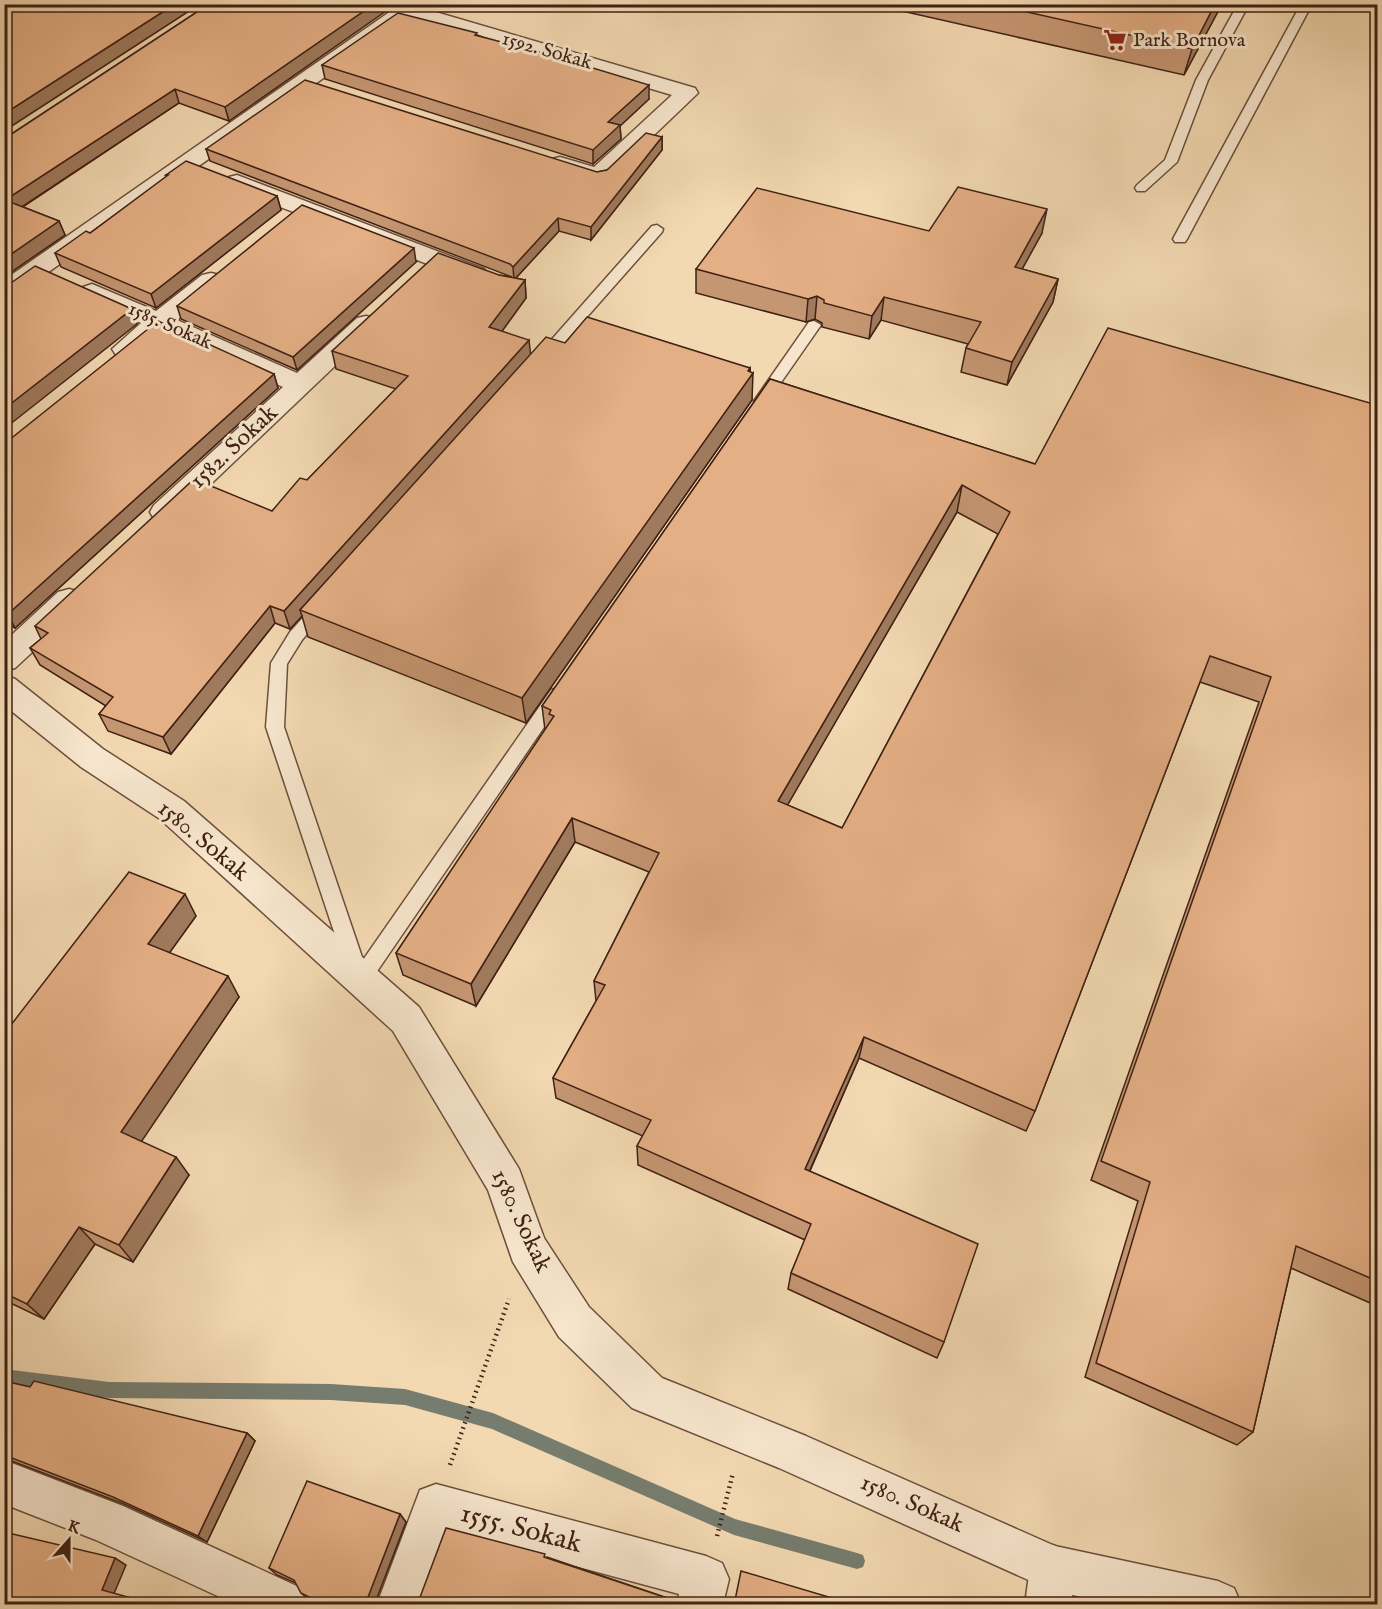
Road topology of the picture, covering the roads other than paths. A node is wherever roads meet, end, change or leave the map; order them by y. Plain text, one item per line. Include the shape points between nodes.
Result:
1 (1244, 4) edge
2 (1307, 4) edge
3 (411, 7) edge
4 (304, 82) junction
5 (327, 89) edge
6 (541, 158) edge
7 (205, 170) junction
8 (1141, 188) dead end
9 (657, 229) dead end
10 (1180, 238) dead end
11 (231, 265) edge
12 (55, 276) junction
13 (491, 280) edge
14 (4, 292) edge
15 (386, 306) edge
16 (159, 322) junction
17 (814, 325) edge
18 (105, 366) edge
19 (529, 374) edge
20 (301, 385) junction
21 (753, 413) edge
22 (144, 530) edge
23 (92, 579) edge
24 (335, 592) edge
25 (4, 660) edge
26 (4, 687) edge
27 (563, 687) edge
28 (360, 980) junction
29 (4, 1482) edge
30 (707, 1576) edge
31 (1050, 1586) edge
32 (285, 1605) edge
33 (400, 1605) edge
34 (1218, 1605) edge

1 - 8 lane via 1202,80 1171,162
2 - 10 lane
3 - 4 street
3 - 6 street, 1592. Sokak via 687,93 597,176
4 - 5 street
4 - 7 street
7 - 12 street
7 - 13 street via 293,215 428,267
9 - 19 lane
11 - 16 street
12 - 14 street
12 - 16 street, 1585. Sokak
15 - 20 street, 1582. Sokak
16 - 18 street
16 - 20 street, 1585. Sokak
17 - 21 lane
20 - 22 street, 1582. Sokak
23 - 25 street
24 - 28 lane via 296,636 279,663 275,727
26 - 28 street, 1580. Sokak via 92,758 172,810
27 - 28 lane
28 - 31 street, 1580. Sokak via 406,1019 505,1182 527,1248 574,1322 647,1393 802,1456
29 - 32 street via 107,1522
30 - 33 street, 1555. Sokak via 436,1506
31 - 34 street, 1580. Sokak

